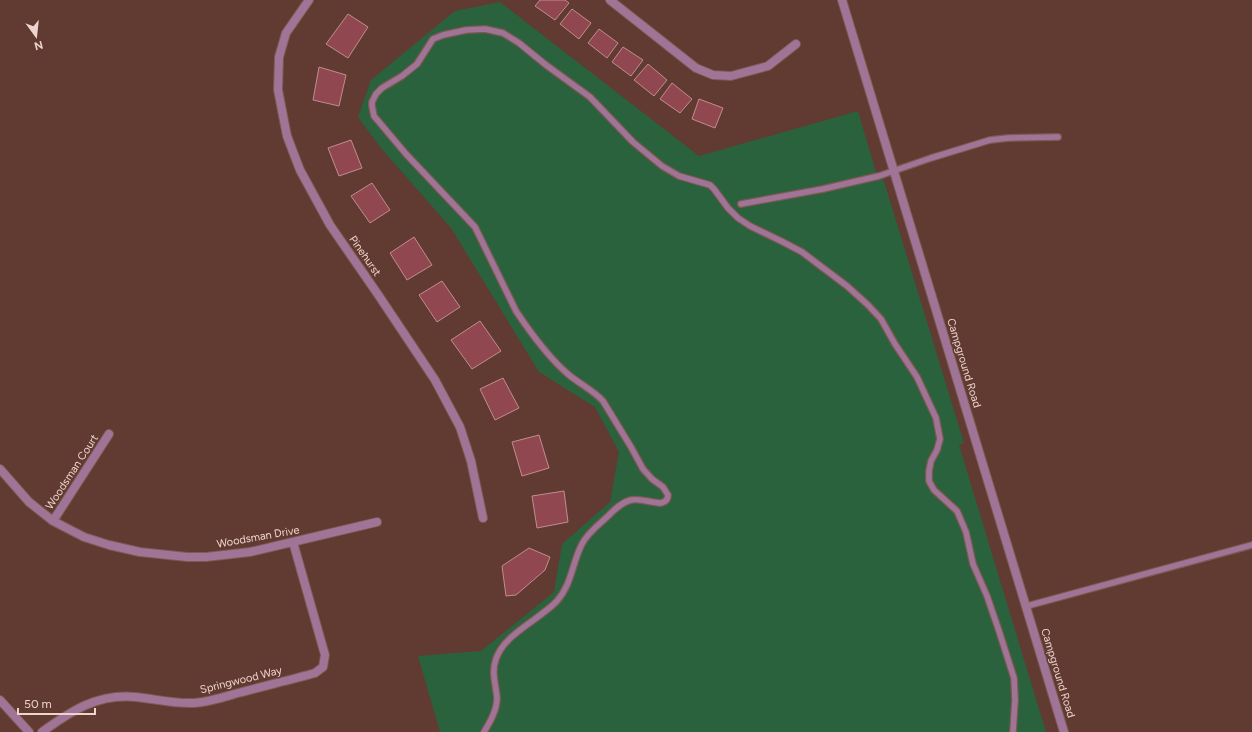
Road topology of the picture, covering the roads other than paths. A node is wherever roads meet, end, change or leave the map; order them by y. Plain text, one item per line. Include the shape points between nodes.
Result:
1 (309, 0) edge
2 (610, 0) edge
3 (842, 0) edge
4 (796, 44) dead end
5 (1058, 137) dead end
6 (894, 171) junction
7 (741, 204) dead end
8 (109, 434) dead end
9 (0, 469) edge
10 (483, 518) dead end
11 (53, 521) junction
12 (377, 522) dead end
13 (294, 542) junction
14 (1252, 545) edge
15 (1027, 606) junction
16 (0, 700) edge
17 (29, 732) edge
18 (42, 732) edge
19 (484, 732) edge
20 (1013, 732) edge
21 (1064, 732) edge

1 - 10 street, Pinehurst via 286,33 279,57 278,90 287,136 300,170 330,225 435,380 460,426
2 - 4 street via 696,68 713,74 731,76 768,66
3 - 6 street, Campground Road
5 - 6 lane via 990,140
6 - 7 lane via 823,189
6 - 15 street, Campground Road
8 - 11 street, Woodsman Court
9 - 11 street, Woodsman Drive via 29,502
11 - 13 street, Woodsman Drive via 84,537 109,545 168,556 206,557 250,552
12 - 13 street, Woodsman Drive
13 - 18 street, Springwood Way via 325,655 323,667 315,673 194,703 134,697 97,700 65,715
14 - 15 lane
15 - 21 street, Campground Road
16 - 17 street
19 - 20 lane via 497,700 494,676 496,658 516,634 558,600 571,577 585,539 624,503 631,500 665,502 668,498 663,487 643,470 603,401 558,365 522,320 475,227 374,116 372,102 376,94 417,64 433,40 443,34 485,29 503,33 519,43 590,97 633,142 662,166 679,176 710,185 738,218 802,252 847,286 881,319 917,377 936,418 940,439 928,471 929,481 934,490 957,511 966,532 973,564 987,596 1014,678

